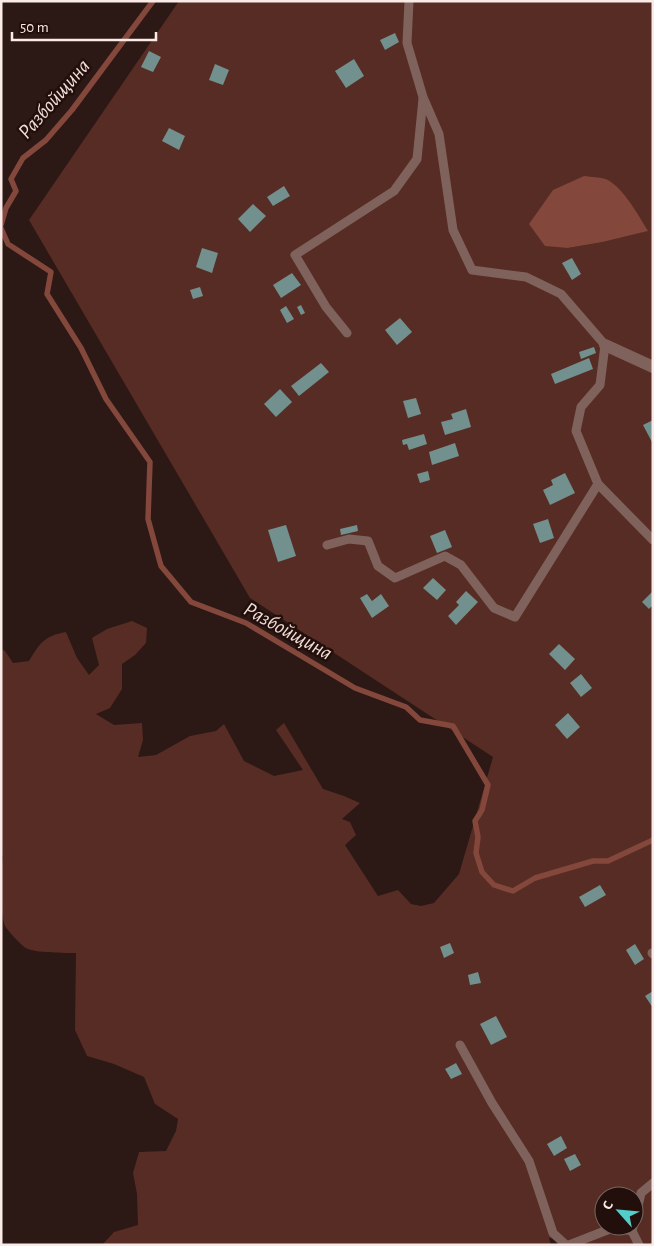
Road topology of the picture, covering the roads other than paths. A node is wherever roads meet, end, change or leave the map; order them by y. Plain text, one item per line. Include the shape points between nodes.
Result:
1 (410, 1) edge
2 (423, 97) junction
3 (347, 333) dead end
4 (605, 345) junction
5 (653, 367) edge
6 (598, 484) junction
7 (653, 540) edge
8 (327, 545) dead end
9 (460, 1045) dead end
10 (594, 1235) edge
11 (568, 1245) edge

1 - 2 lane via 407,43
2 - 3 lane via 417,160 394,191 296,255 326,308
2 - 4 lane via 438,134 453,230 472,270 526,277 561,294
4 - 5 street
4 - 6 lane via 600,385 581,406 576,432
6 - 7 lane
6 - 8 lane via 515,617 494,608 461,565 445,556 395,578 378,566 368,541 349,539
9 - 11 lane via 529,1161 553,1234
10 - 11 lane

